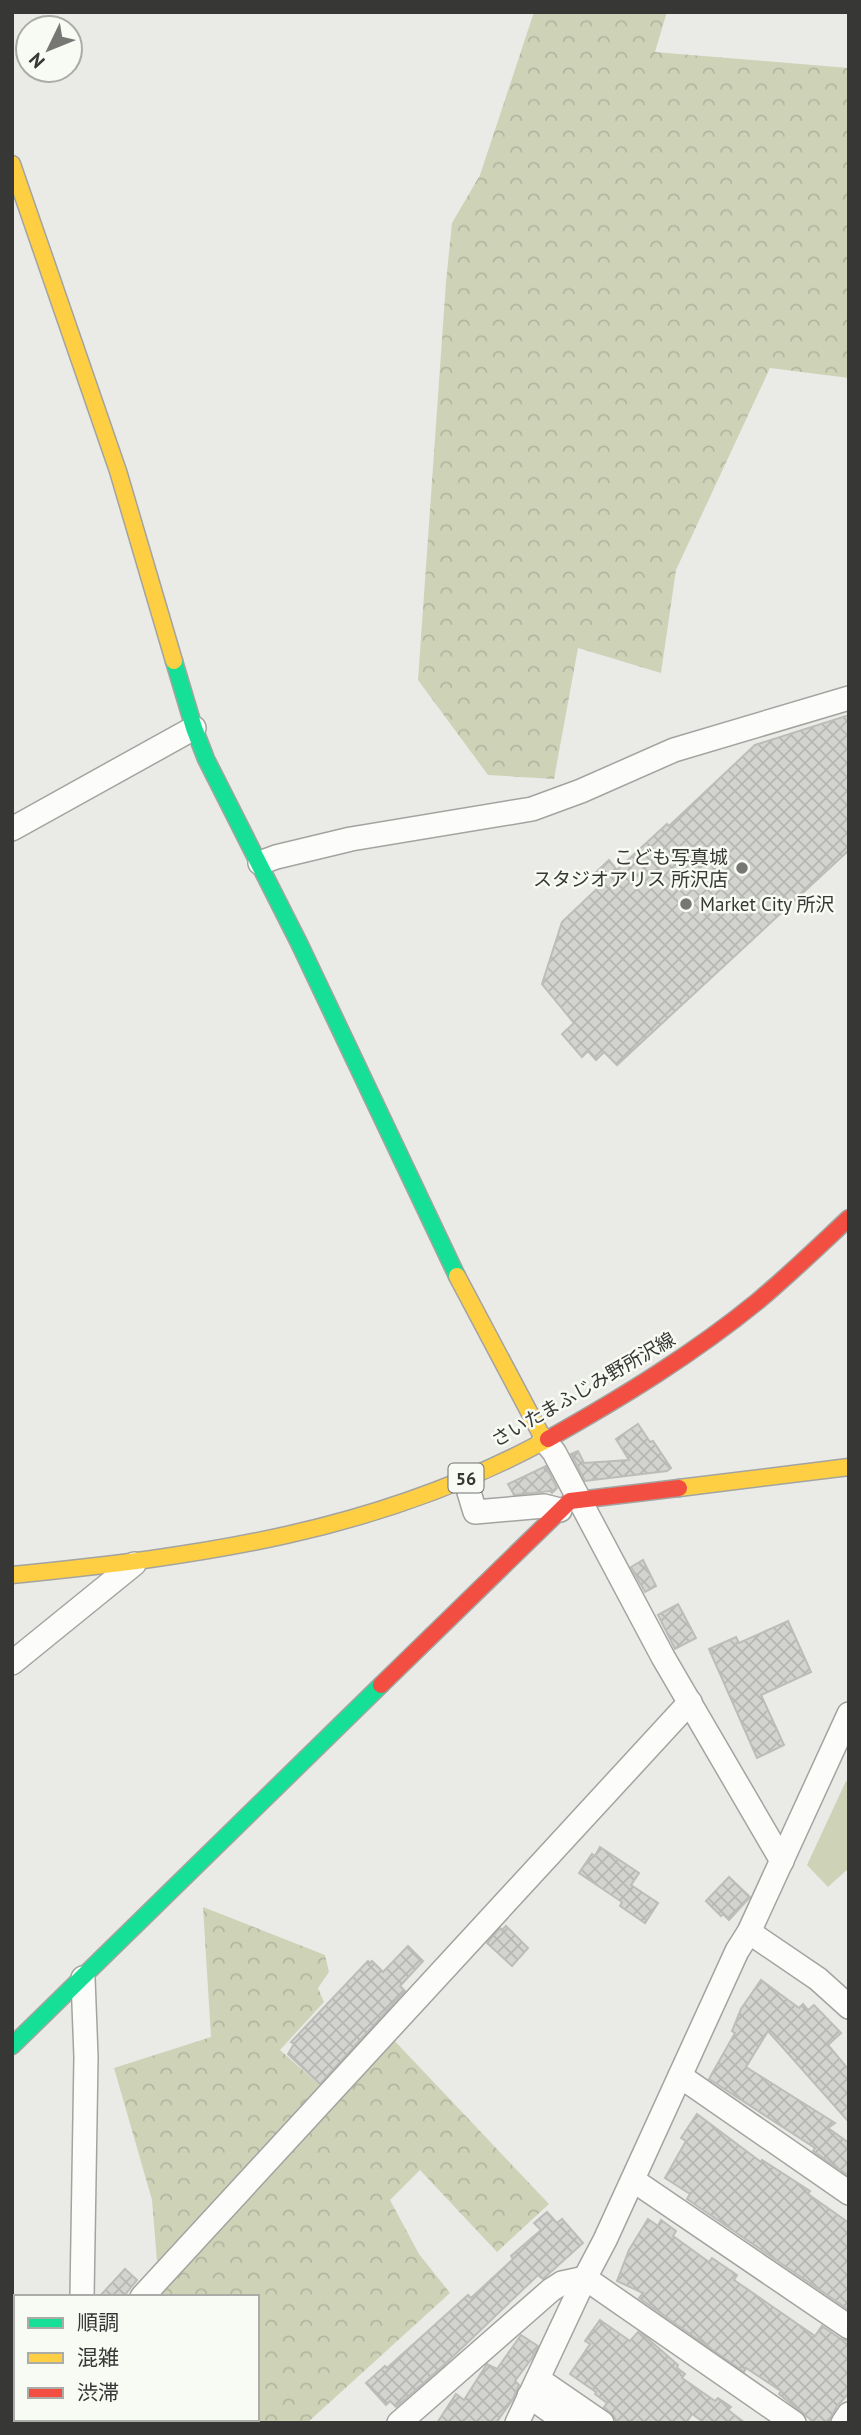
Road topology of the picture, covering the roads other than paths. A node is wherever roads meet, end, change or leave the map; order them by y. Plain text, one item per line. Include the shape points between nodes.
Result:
1 (12, 164) edge
2 (849, 698) edge
3 (194, 728) junction
4 (12, 829) edge
5 (260, 863) junction
6 (849, 1218) edge
7 (544, 1440) junction
8 (849, 1467) edge
9 (465, 1479) junction
10 (570, 1505) junction
11 (136, 1562) junction
12 (12, 1575) edge
13 (12, 1663) edge
14 (690, 1702) junction
15 (849, 1714) edge
16 (782, 1861) junction
17 (750, 1932) junction
18 (83, 1978) junction
19 (849, 2007) edge
20 (12, 2046) edge
21 (680, 2076) junction
22 (633, 2180) junction
23 (849, 2193) edge
24 (585, 2278) junction
25 (82, 2295) edge
26 (144, 2295) edge
27 (849, 2327) edge
28 (533, 2388) junction
29 (849, 2414) edge
30 (398, 2423) edge
31 (517, 2423) edge
32 (567, 2423) edge
33 (602, 2423) edge
34 (794, 2423) edge
35 (843, 2423) edge

1 - 3 street via 118,471
2 - 5 street via 674,750 532,809 351,839
3 - 4 street
3 - 5 street
5 - 7 street via 466,1294
6 - 7 street, さいたまふじみ野所沢線 / 56 via 723,1328
7 - 9 street, さいたまふじみ野所沢線 / 56
7 - 10 street via 554,1452
8 - 10 street
9 - 10 street via 475,1512
9 - 11 street, さいたまふじみ野所沢線 / 56 via 312,1531
10 - 14 street
10 - 18 street
11 - 12 street, さいたまふじみ野所沢線 / 56
11 - 13 street
14 - 16 street
14 - 26 street
15 - 16 street
16 - 17 street
17 - 19 street via 818,1979
17 - 21 street
18 - 20 street
18 - 25 street
21 - 22 street
21 - 23 street
22 - 24 street
22 - 27 street
24 - 28 street
24 - 30 street via 551,2290
24 - 34 street
28 - 31 street
28 - 32 street
28 - 33 street
29 - 35 street

